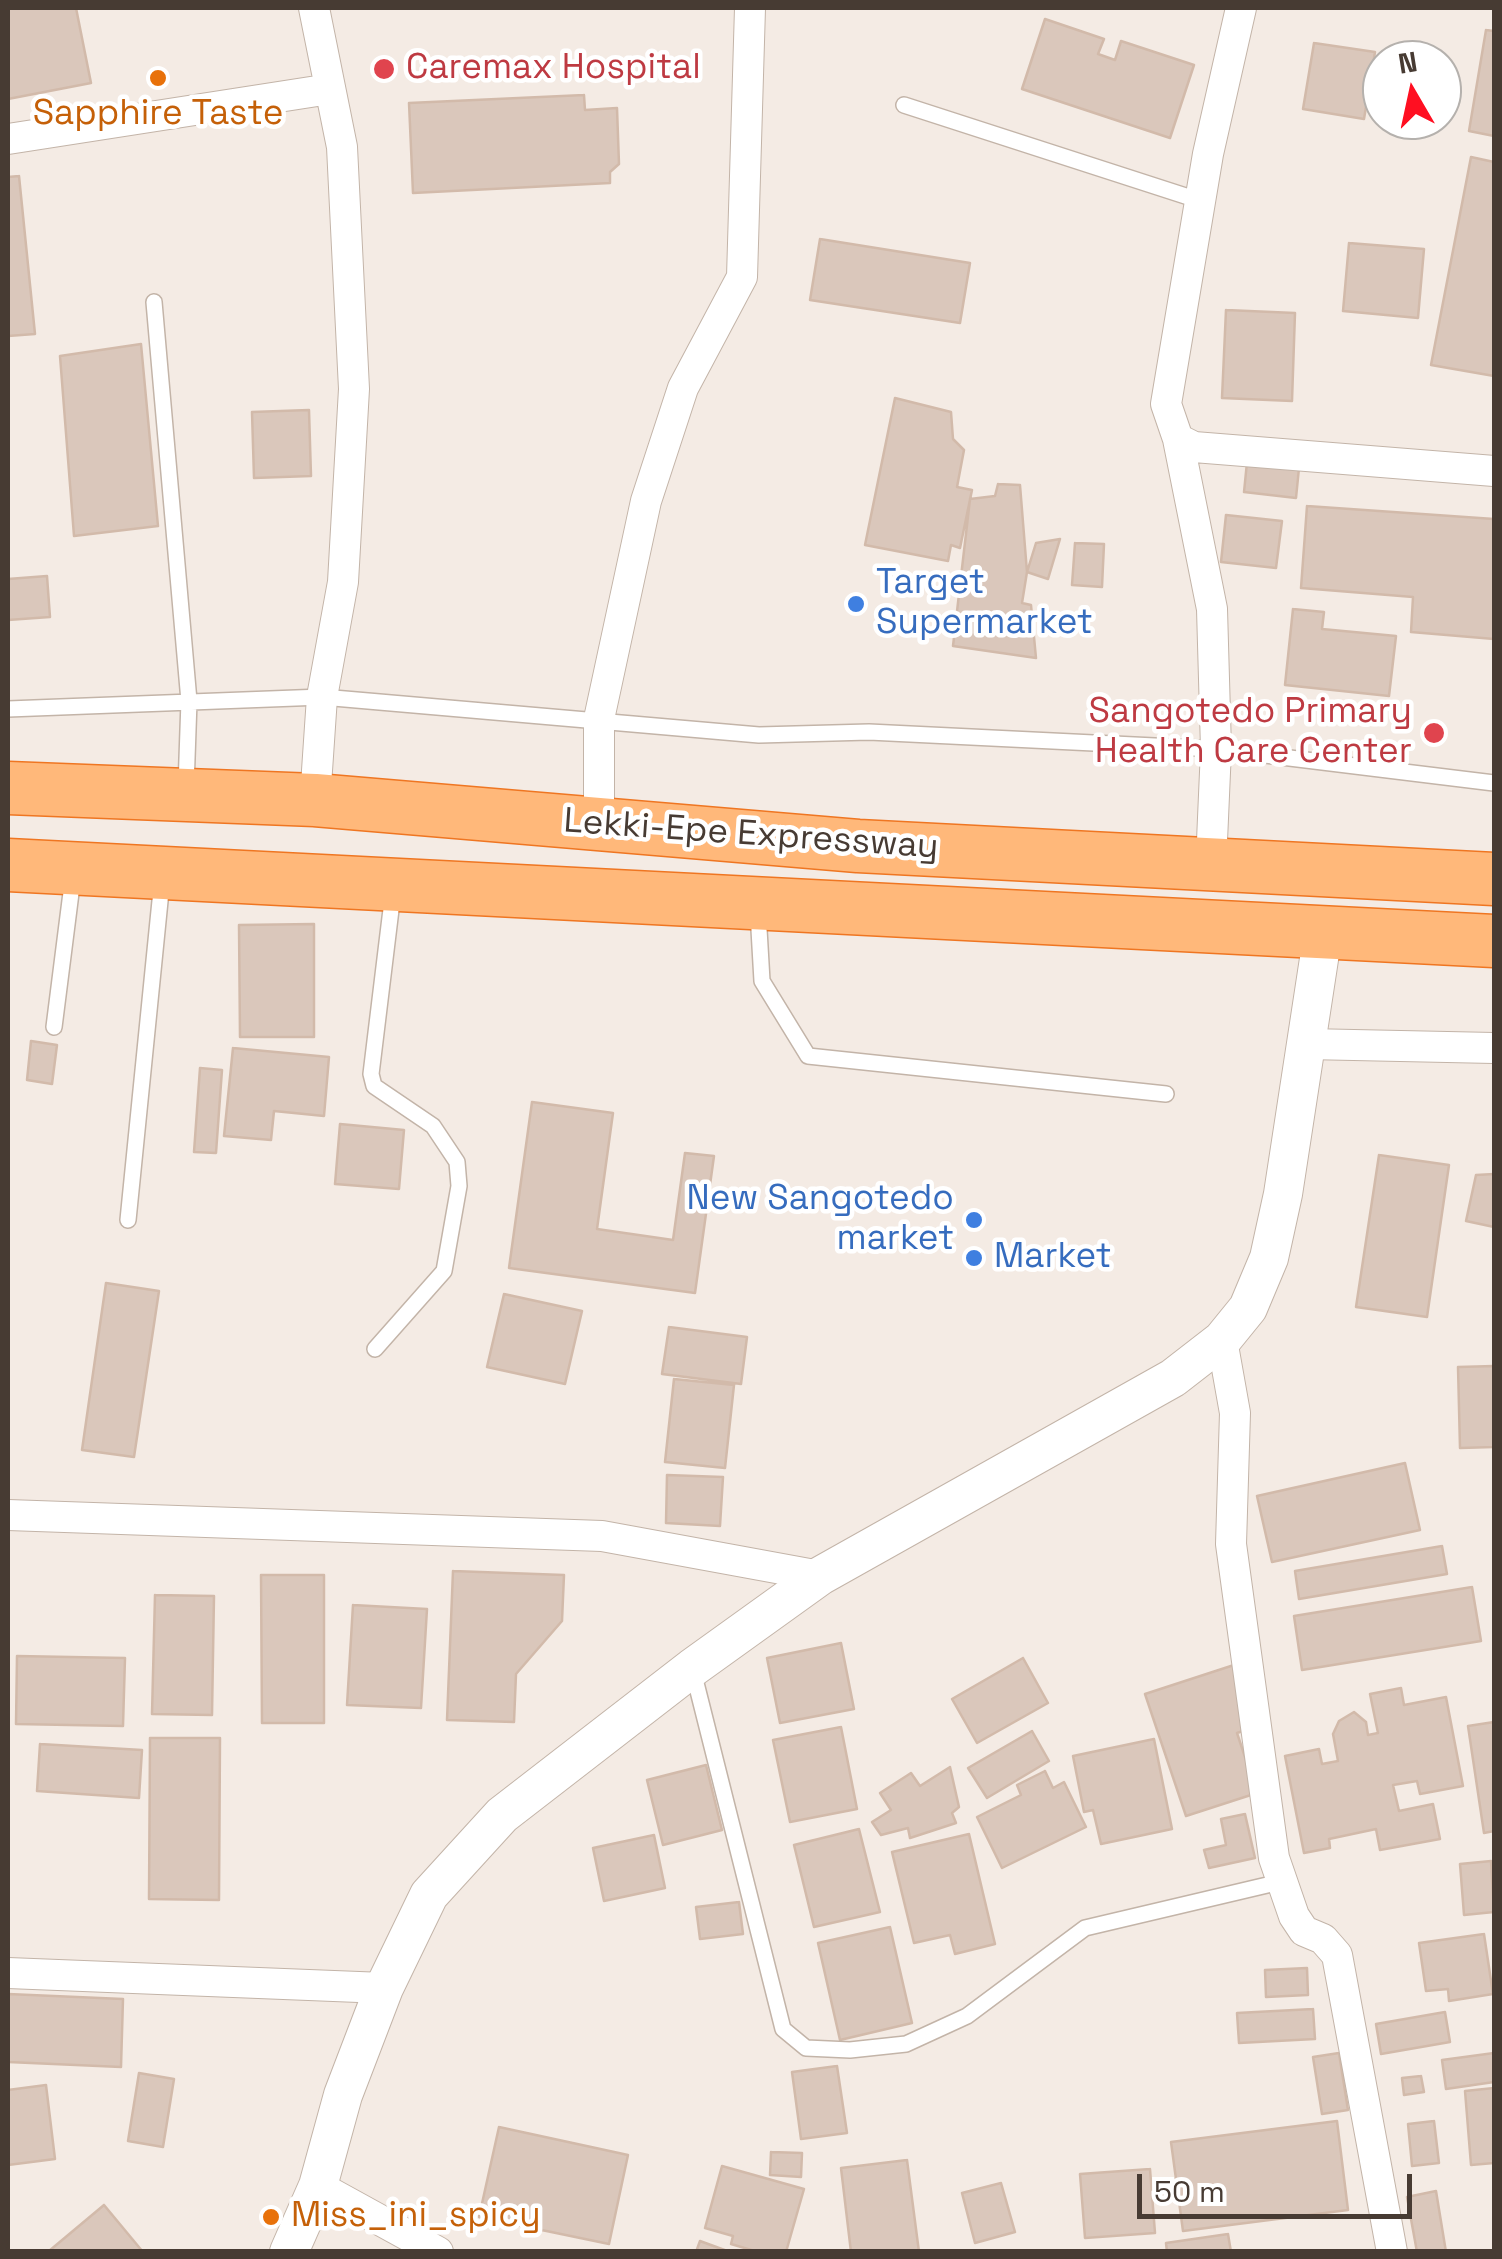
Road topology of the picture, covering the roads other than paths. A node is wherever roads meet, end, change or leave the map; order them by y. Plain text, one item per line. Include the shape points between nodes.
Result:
1 (314, 8) edge
2 (750, 8) edge
3 (1240, 8) edge
4 (330, 89) junction
5 (904, 106) dead end
6 (8, 139) edge
7 (1200, 202) junction
8 (154, 302) dead end
9 (1178, 439) junction
10 (1494, 472) edge
11 (322, 698) junction
12 (188, 701) junction
13 (8, 709) edge
14 (600, 719) junction
15 (1216, 750) junction
16 (1494, 782) edge
17 (8, 788) edge
18 (186, 796) junction
19 (314, 800) junction
20 (600, 824) junction
21 (8, 864) edge
22 (1210, 864) junction
23 (74, 868) junction
24 (163, 872) junction
25 (1494, 879) edge
26 (394, 884) junction
27 (758, 904) junction
28 (1323, 933) junction
29 (1494, 942) edge
30 (54, 1027) dead end
31 (1308, 1044) junction
32 (1494, 1048) edge
33 (1166, 1094) dead end
34 (128, 1220) dead end
35 (1222, 1340) junction
36 (375, 1348) dead end
37 (8, 1515) edge
38 (820, 1576) junction
39 (692, 1668) junction
40 (1280, 1882) junction
41 (8, 1974) edge
42 (384, 1988) junction
43 (318, 2186) junction
44 (289, 2252) edge
45 (438, 2252) edge
46 (1392, 2252) edge

1 - 4 street
2 - 14 street via 742,277 682,388 646,501
3 - 7 street
4 - 6 street
4 - 11 street via 342,147 354,389 343,582
5 - 7 lane
7 - 9 street via 1166,404
8 - 12 lane
9 - 10 street via 1194,446
9 - 15 street via 1212,610
11 - 12 lane
11 - 14 lane
11 - 19 street
12 - 13 lane
12 - 18 lane
14 - 15 lane via 758,735 869,732
14 - 20 street
15 - 16 lane
15 - 22 street
17 - 18 highway, Lekki-Epe Expressway
18 - 19 highway, Lekki-Epe Expressway
19 - 20 highway, Lekki-Epe Expressway
20 - 22 highway, Lekki-Epe Expressway via 858,846
21 - 23 highway, Lekki-Epe Expressway
22 - 25 highway, Lekki-Epe Expressway
23 - 24 highway, Lekki-Epe Expressway
23 - 30 lane
24 - 26 highway, Lekki-Epe Expressway
24 - 34 lane
26 - 27 highway, Lekki-Epe Expressway
26 - 36 lane via 374,1086 433,1126 457,1162 460,1186 444,1271
27 - 28 highway, Lekki-Epe Expressway
27 - 33 lane via 762,982 808,1056
28 - 29 highway, Lekki-Epe Expressway
28 - 31 street
31 - 32 street
31 - 35 street via 1268,1258 1248,1308
35 - 38 street via 1173,1378
35 - 40 street via 1235,1413 1231,1544
37 - 38 street via 602,1536
38 - 39 street
39 - 40 lane via 783,2029 806,2048 906,2044 967,2016 1085,1928
39 - 42 street via 502,1816 429,1895
40 - 46 street via 1304,1931 1337,1955
41 - 42 street
42 - 43 street via 343,2095
43 - 44 street
43 - 45 street

